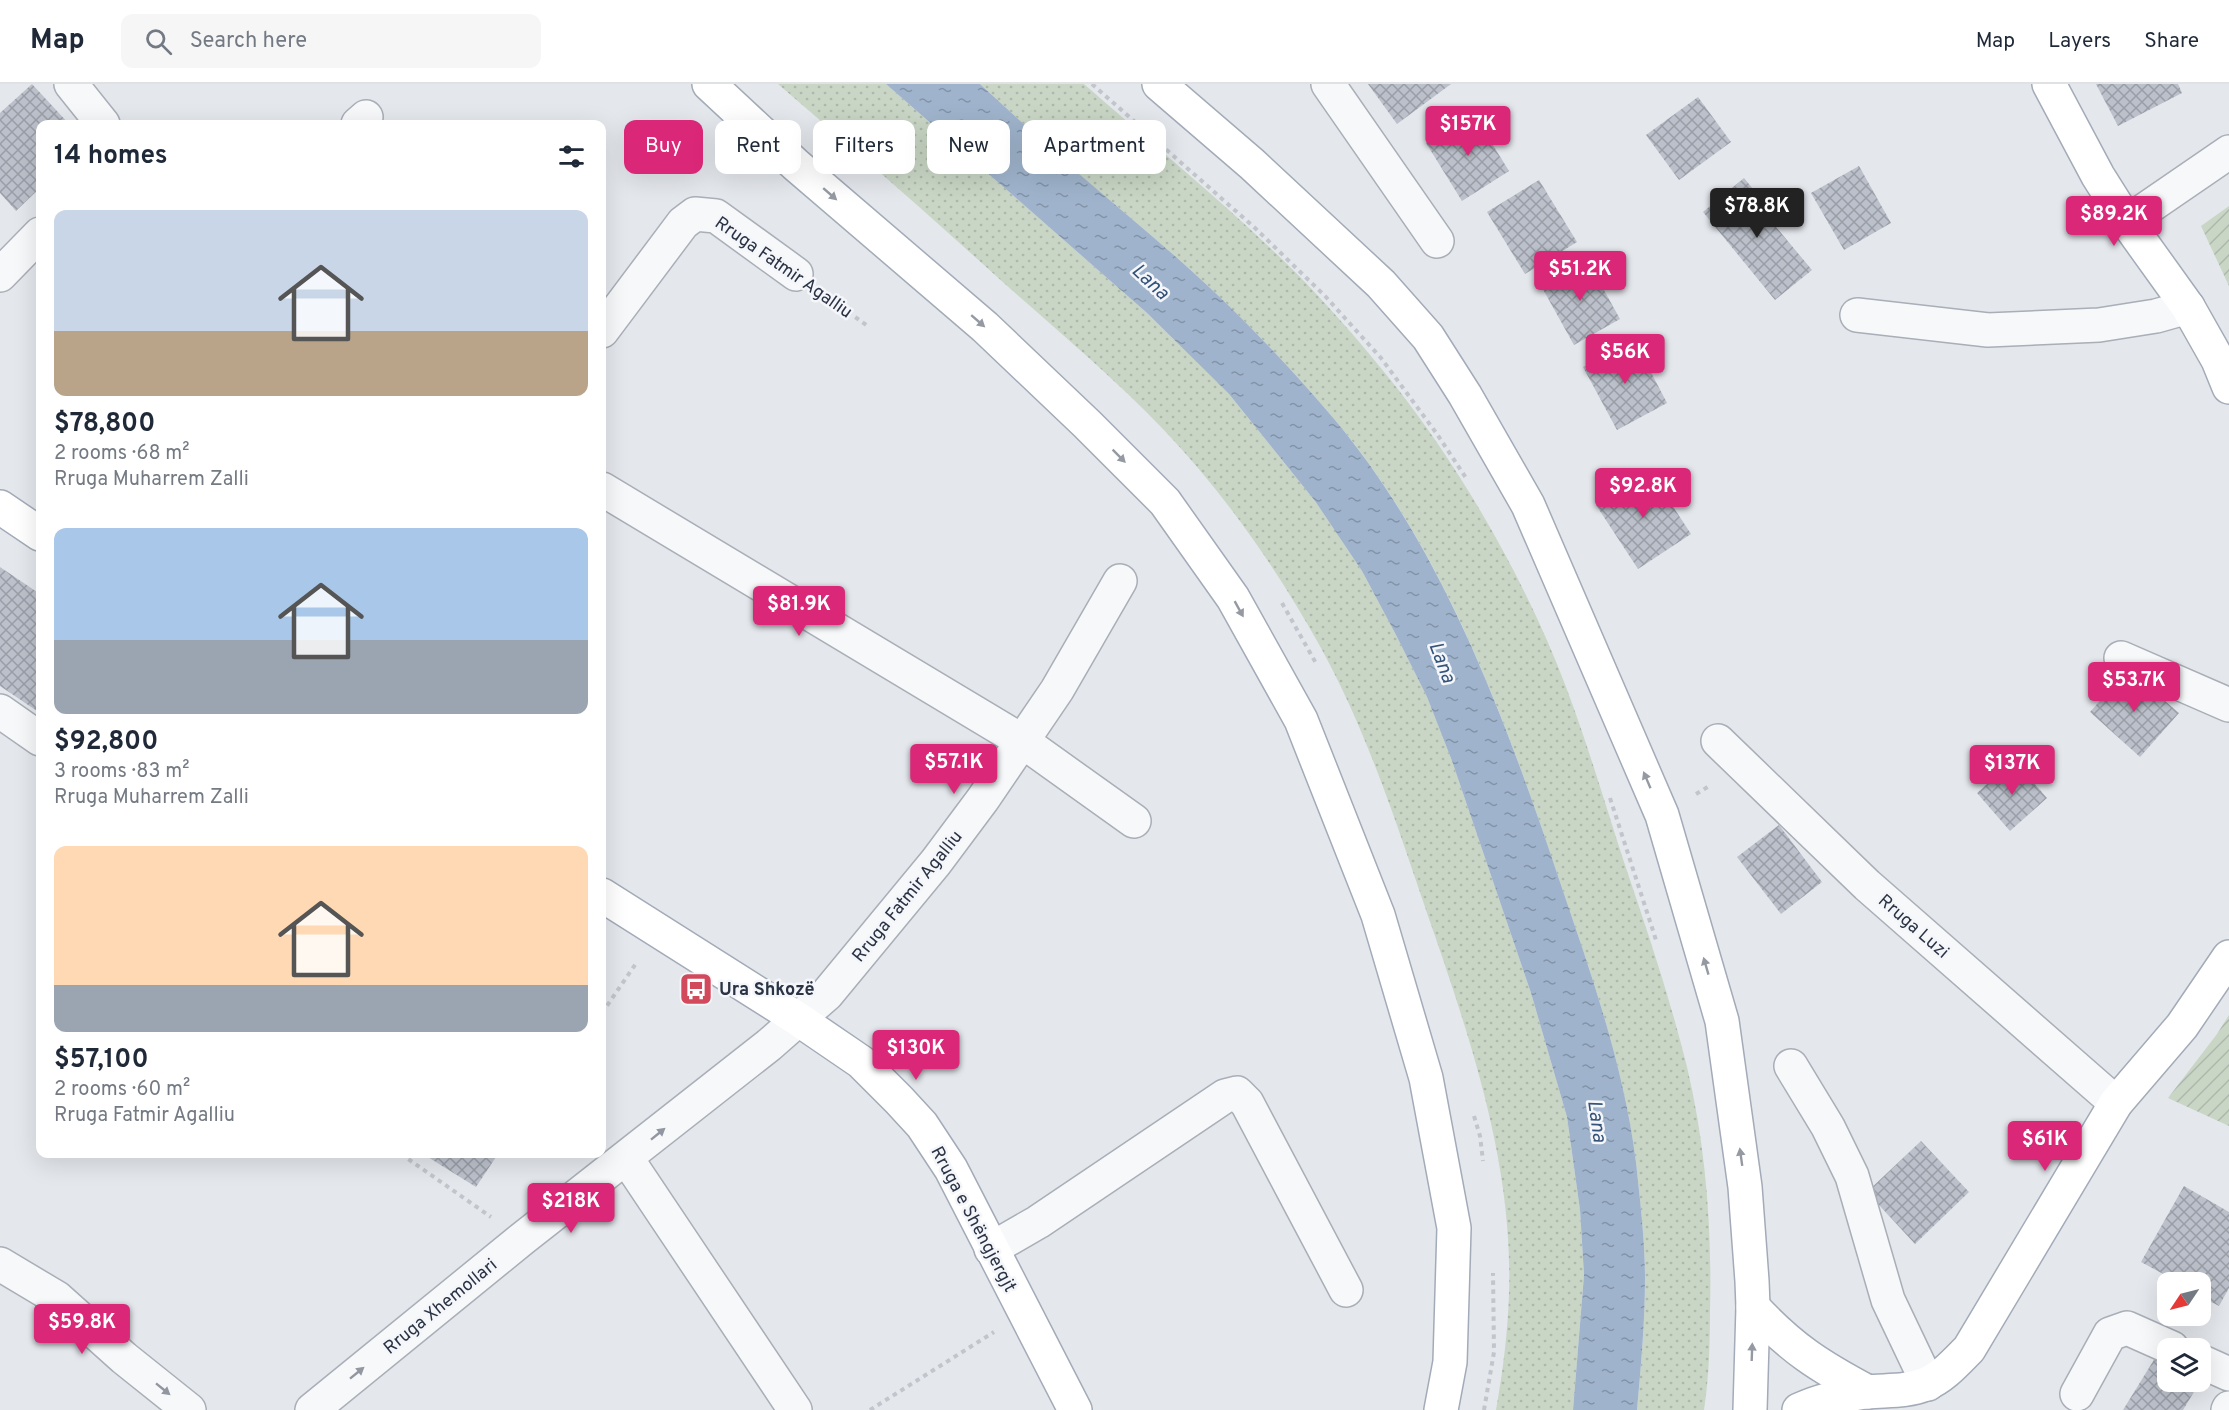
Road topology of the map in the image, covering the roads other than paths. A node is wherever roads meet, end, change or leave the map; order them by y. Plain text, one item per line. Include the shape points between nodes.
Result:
1 (71, 84) edge
2 (709, 84) edge
3 (1159, 84) edge
4 (1328, 84) edge
5 (2049, 84) edge
6 (100, 120) edge
7 (2229, 152) edge
8 (2127, 222) junction
9 (36, 238) edge
10 (1437, 241) dead end
11 (796, 274) road end
12 (0, 275) edge
13 (2188, 306) junction
14 (1857, 315) dead end
15 (606, 326) edge
16 (2229, 387) edge
17 (606, 491) edge
18 (0, 507) edge
19 (36, 531) edge
20 (1120, 581) dead end
21 (2121, 658) dead end
22 (2229, 705) edge
23 (0, 711) edge
24 (36, 735) edge
25 (1022, 741) junction
26 (1718, 741) dead end
27 (1134, 821) dead end
28 (606, 898) edge
29 (2229, 957) edge
30 (798, 1019) junction
31 (1791, 1066) dead end
32 (2116, 1104) junction
33 (611, 1160) edge
34 (991, 1249) junction
35 (0, 1264) edge
36 (1346, 1290) dead end
37 (1753, 1307) junction
38 (2157, 1341) edge
39 (2211, 1366) edge
40 (2229, 1374) edge
41 (1928, 1384) junction
42 (1868, 1392) junction
43 (2077, 1394) dead end
44 (189, 1410) edge
45 (312, 1410) edge
46 (795, 1410) edge
47 (1075, 1410) edge
48 (1441, 1410) edge
49 (1749, 1410) edge
50 (1799, 1410) edge

1 - 6 street
2 -> 48 main road via 796,165 985,327 1165,502 1233,598 1301,720 1378,915 1426,1078 1454,1228 1450,1362
37 -> 3 main road via 1745,1186 1722,1021 1662,815 1528,505 1428,337 1381,284
4 - 10 street
5 - 8 main road
7 - 8 street
8 - 13 main road
9 - 12 street
11 - 15 street, Rruga Fatmir Agalliu via 716,216 695,214 683,223
13 - 14 street via 2098,326 1988,330
13 - 16 main road
17 - 25 street
18 - 19 main road
20 - 25 street, Rruga Fatmir Agalliu via 1057,690
21 - 22 street
23 - 24 street
25 - 27 street
25 - 30 street, Rruga Fatmir Agalliu via 936,862 827,994
26 - 32 street, Rruga Luzi via 1868,885
28 - 30 main road, Rruga e Shëngjergjt
29 - 32 main road via 2182,1026
33 -> 30 street, Rruga Xhemollari via 769,1045
30 - 34 main road, Rruga e Shëngjergjt via 861,1062 922,1125 951,1169
31 - 41 street via 1828,1126 1852,1176 1888,1300
32 - 41 main road via 1969,1349
45 -> 33 street, Rruga Xhemollari via 522,1239
33 - 46 street
34 - 36 street via 1038,1222 1225,1096 1237,1093 1247,1103
34 - 47 main road, Rruga e Shëngjergjt
35 -> 44 street via 57,1298
37 - 42 main road via 1802,1354
49 -> 37 main road
38 - 43 street via 2127,1328 2110,1334
39 - 40 street
41 - 42 main road via 1902,1391
42 - 50 main road via 1830,1398

